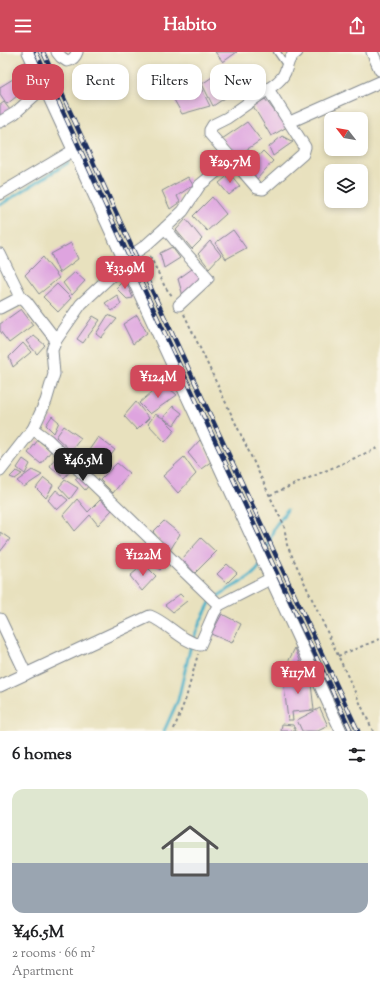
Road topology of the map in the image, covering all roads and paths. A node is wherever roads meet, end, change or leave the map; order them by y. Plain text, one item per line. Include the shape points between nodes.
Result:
1 (28, 52) edge
2 (58, 52) edge
3 (77, 52) edge
4 (277, 52) edge
5 (297, 52) edge
6 (372, 52) edge
7 (33, 64) edge
8 (286, 65) junction
9 (380, 70) edge
10 (380, 82) edge
11 (268, 89) junction
12 (29, 100) edge
13 (50, 100) edge
14 (0, 122) edge
15 (290, 122) junction
16 (74, 150) junction
17 (232, 159) junction
18 (0, 194) edge
19 (166, 228) junction
20 (145, 246) junction
21 (0, 254) edge
22 (125, 263) junction
23 (21, 297) junction
24 (179, 305) junction
25 (0, 308) edge
26 (56, 340) junction
27 (33, 429) junction
28 (380, 447) edge
29 (0, 471) edge
30 (270, 495) junction
31 (269, 575) junction
32 (219, 604) junction
33 (0, 619) edge
34 (380, 639) edge
35 (199, 645) junction
36 (338, 656) junction
37 (26, 674) junction
38 (0, 686) edge
39 (174, 729) dead end
40 (341, 731) edge
41 (373, 731) edge

1 - 7 street
2 - 3 street via 67,61 72,60
4 - 8 lane
5 - 8 street
6 - 9 street
8 - 11 street via 283,76
10 - 15 street
11 - 15 street
11 - 17 street via 213,125 210,130 210,134
12 - 14 street via 15,113
13 - 16 street
15 - 17 street via 305,147 304,154 263,189 257,188
16 - 18 street
16 - 22 street
17 - 19 street via 200,185 183,211
19 - 20 street
19 - 24 street via 208,278
20 - 22 street via 134,252
20 - 24 path via 165,287
21 - 23 street
22 - 26 street via 81,304
22 - 31 street
23 - 25 street
23 - 26 street
24 - 30 path
26 - 27 street via 52,350 52,384
27 - 29 street
27 - 32 street via 48,440
28 - 30 path
30 - 36 path via 284,525 286,545
31 - 32 street
31 - 40 street
32 - 35 street
33 - 37 street
34 - 36 path
35 - 37 street via 150,616
35 - 39 path via 186,698
36 - 41 path
37 - 38 street

